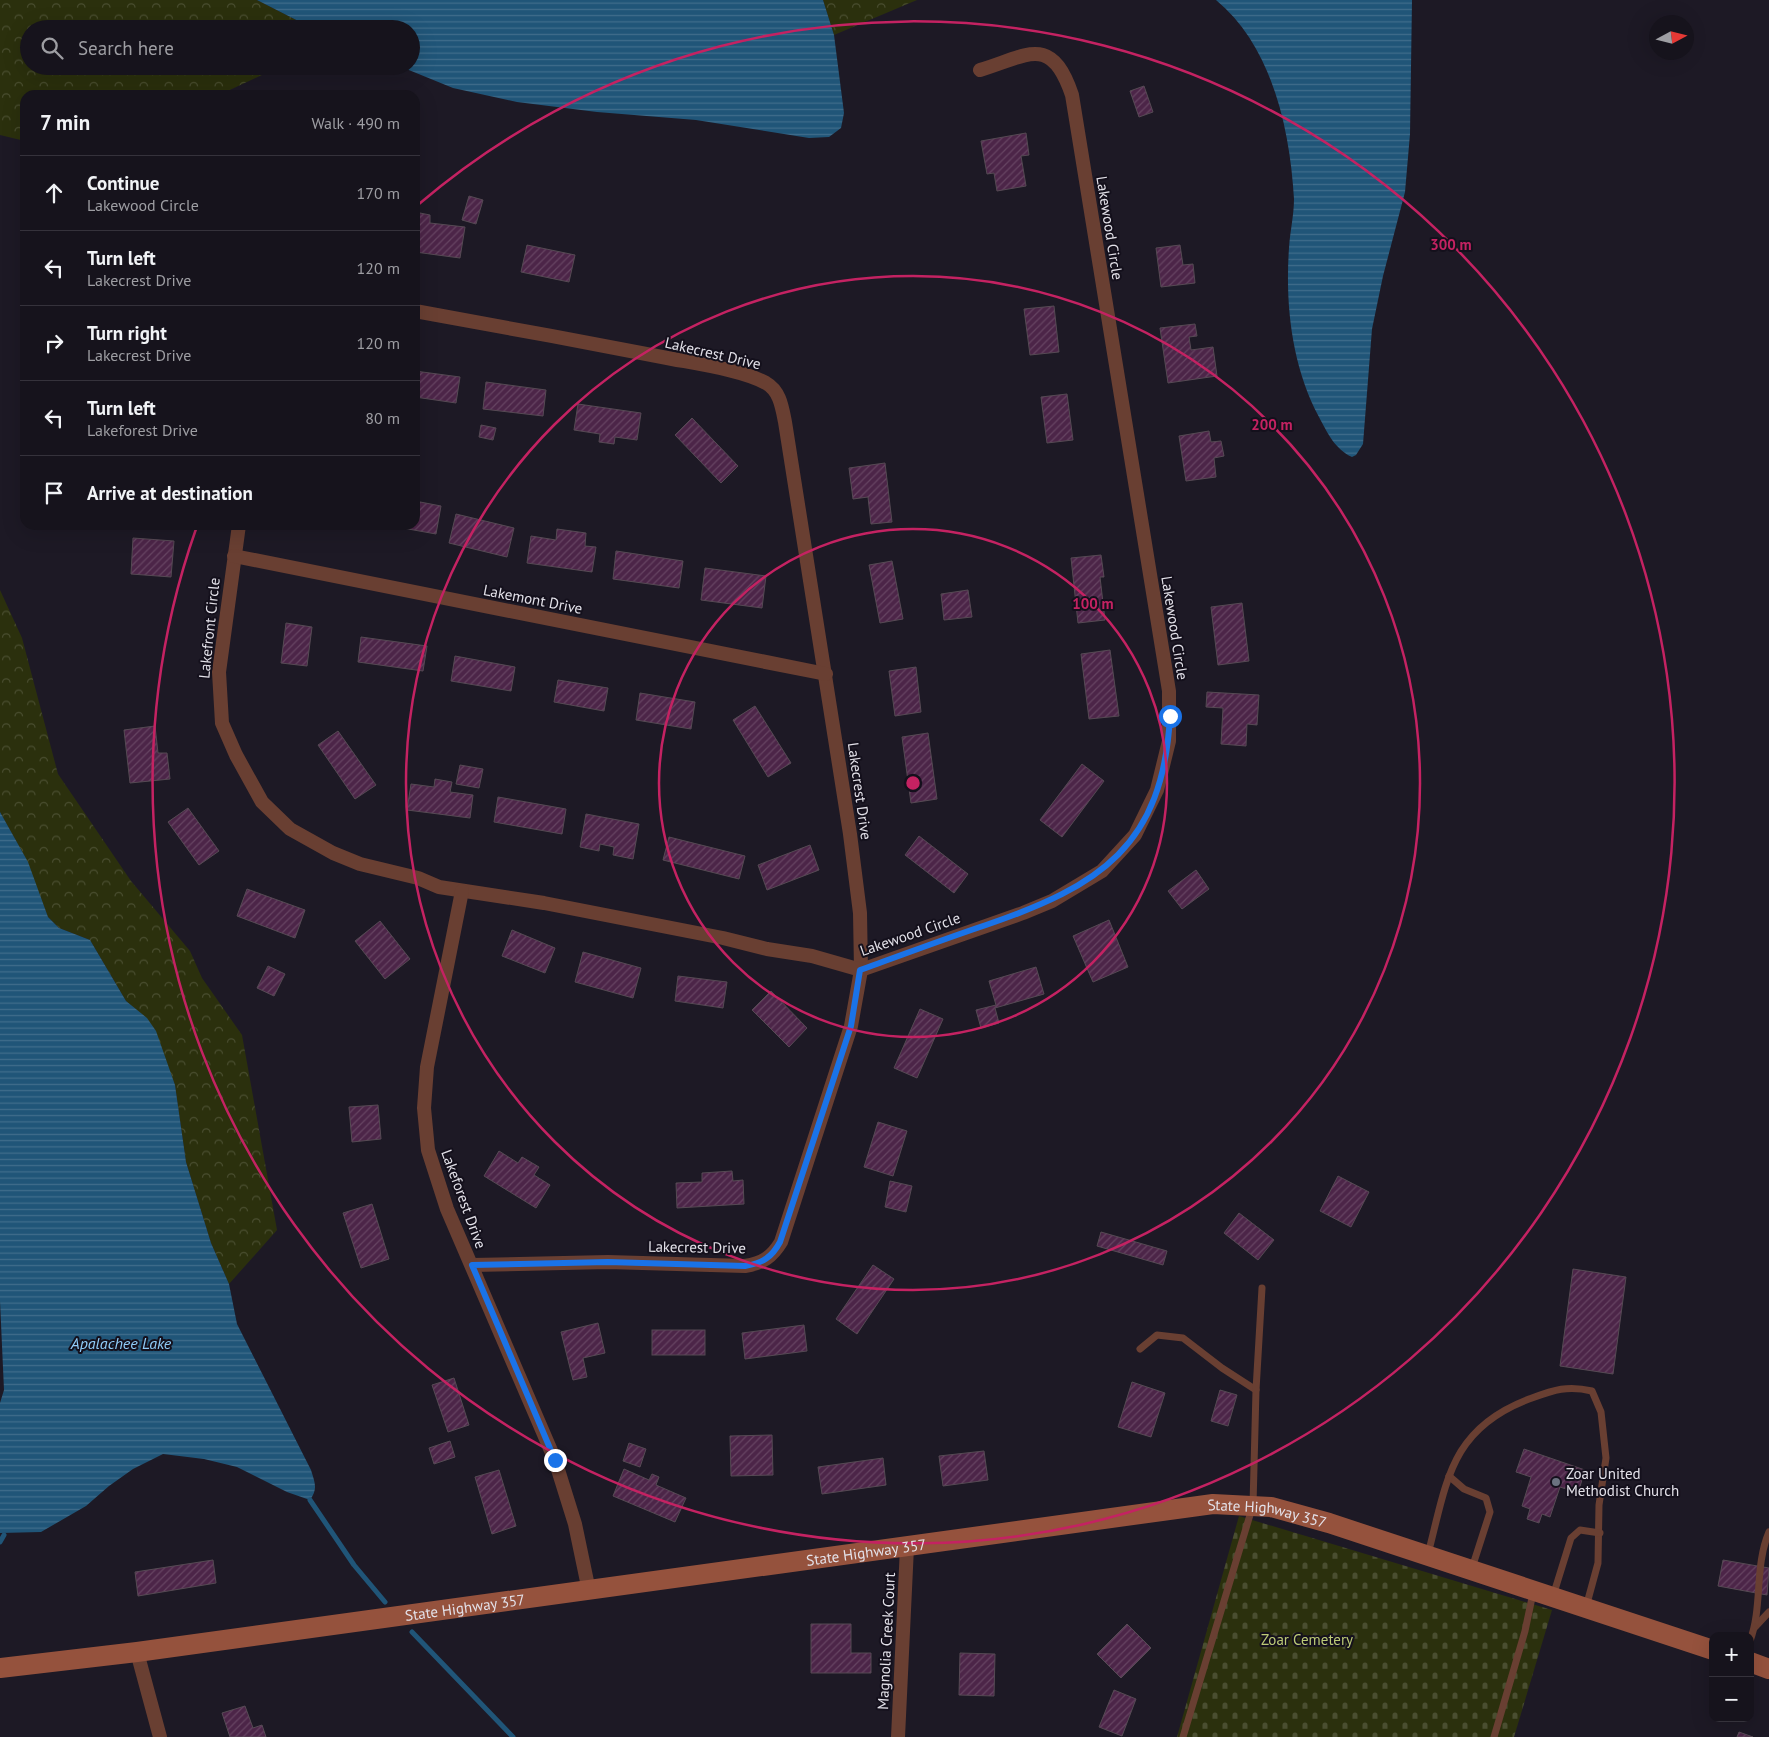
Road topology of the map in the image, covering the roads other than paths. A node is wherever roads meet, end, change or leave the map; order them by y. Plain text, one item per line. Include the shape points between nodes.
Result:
1 (980, 70) dead end
2 (420, 312) edge
3 (238, 530) edge
4 (234, 556) junction
5 (826, 674) junction
6 (462, 891) junction
7 (860, 970) junction
8 (472, 1265) junction
9 (1262, 1288) dead end
10 (1140, 1349) dead end
11 (1256, 1390) junction
12 (1448, 1476) junction
13 (1253, 1505) junction
14 (1769, 1532) edge
15 (1600, 1533) junction
16 (907, 1548) junction
17 (1428, 1554) junction
18 (1472, 1568) junction
19 (1533, 1589) junction
20 (589, 1591) junction
21 (1553, 1596) junction
22 (1586, 1607) junction
23 (1769, 1612) edge
24 (1755, 1627) junction
25 (1753, 1632) edge
26 (1709, 1649) edge
27 (137, 1652) junction
28 (1754, 1663) edge
29 (0, 1668) edge
30 (1769, 1669) edge
31 (160, 1737) edge
32 (898, 1737) edge
33 (1183, 1737) edge
34 (1494, 1737) edge

1 - 7 street, Lakewood Circle via 1013,57 1037,54 1060,67 1072,95 1169,691 1169,741 1160,782 1147,814 1124,849 1102,871 1023,914
2 - 5 street, Lakecrest Drive via 701,365 771,386 780,398 785,422
3 - 4 street, Lakefront Circle
4 - 5 street, Lakemont Drive
4 - 6 street, Lakefront Circle via 220,655 220,706 222,723 262,802 290,829 333,853 360,864
5 - 7 street, Lakecrest Drive via 860,913
6 - 7 street, Lakewood Circle via 544,903 704,934 812,956
6 - 8 street, Lakeforest Drive via 427,1067 424,1108 428,1150 436,1180
7 - 8 street, Lakecrest Drive via 851,1026 780,1242 767,1260 745,1266 608,1262
8 - 20 street, Lakeforest Drive via 555,1460 576,1524
9 - 11 lane
10 - 11 lane via 1157,1335 1183,1338
11 - 13 lane
12 - 15 lane via 1467,1440 1507,1408 1549,1391 1574,1387 1592,1392 1601,1412 1606,1458 1599,1505
12 - 17 lane
12 - 18 lane via 1464,1489 1486,1498 1490,1512
13 - 16 main road, State Highway 357 via 1192,1506
13 - 17 main road, State Highway 357 via 1299,1514
13 - 33 lane
14 - 24 lane via 1760,1567
15 - 21 lane via 1580,1530 1571,1538
15 - 22 lane via 1598,1563
16 - 20 main road, State Highway 357
16 - 32 street, Magnolia Creek Court
17 - 18 main road, State Highway 357
18 - 19 main road, State Highway 357
19 - 21 main road, State Highway 357
19 - 34 lane via 1525,1631
20 - 27 main road, State Highway 357
21 - 22 main road, State Highway 357
22 - 26 main road, State Highway 357
23 - 24 lane
24 - 25 lane
27 - 29 main road, State Highway 357
27 - 31 street
28 - 30 main road

